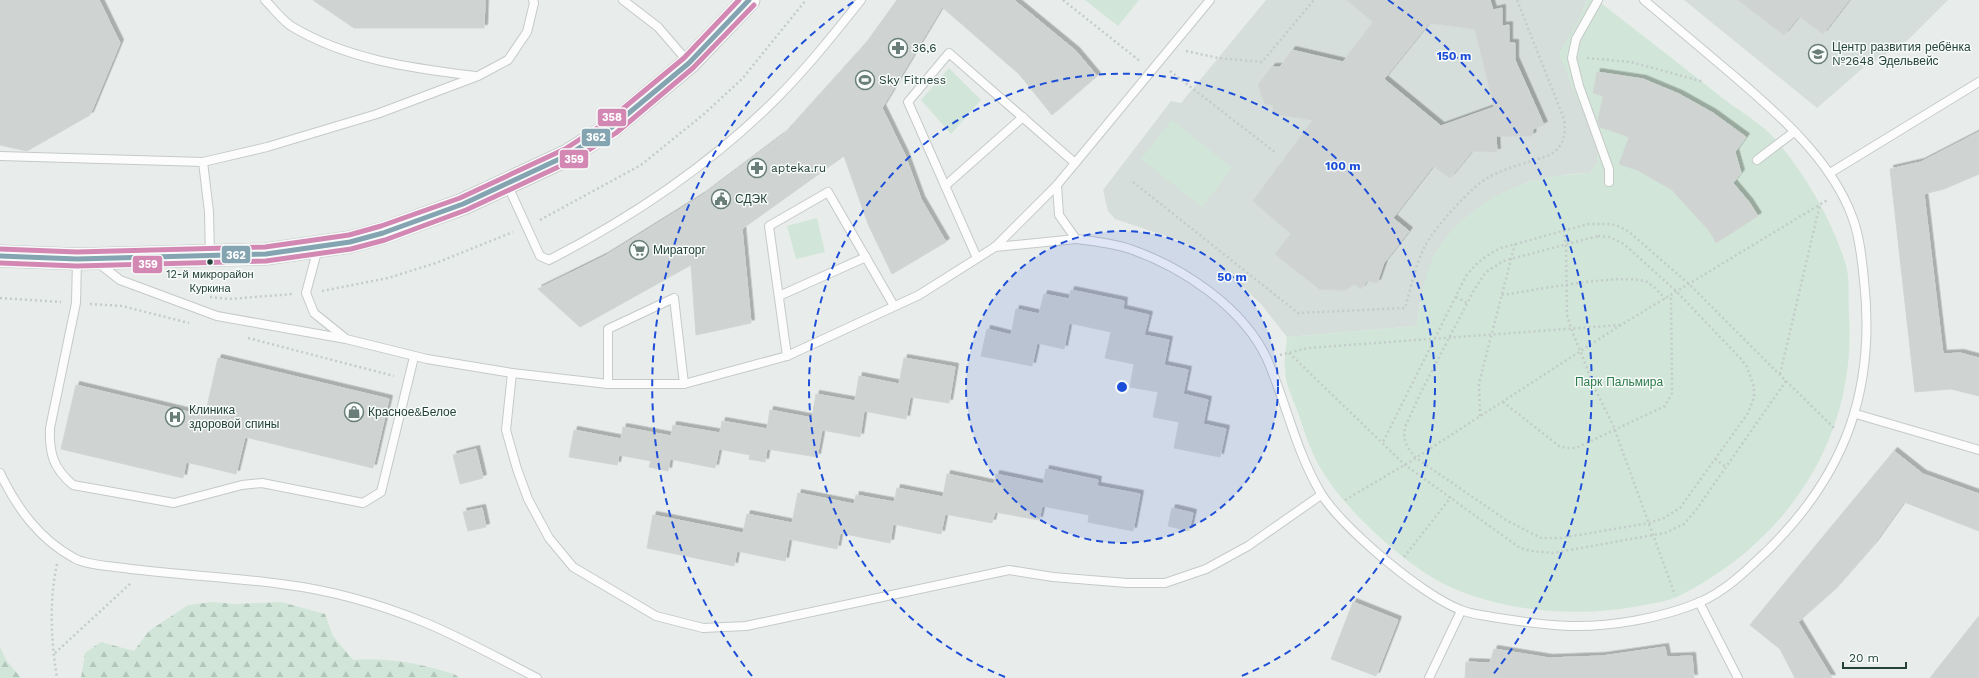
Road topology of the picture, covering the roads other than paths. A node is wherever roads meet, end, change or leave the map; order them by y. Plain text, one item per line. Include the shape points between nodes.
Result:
1 (265, 0) edge
2 (533, 0) edge
3 (623, 0) edge
4 (749, 0) edge
5 (861, 0) edge
6 (1210, 0) edge
7 (1598, 0) edge
8 (1644, 0) edge
9 (689, 63) junction
10 (478, 76) junction
11 (1979, 82) edge
12 (1023, 117) junction
13 (1794, 132) junction
14 (0, 156) edge
15 (1757, 160) dead end
16 (203, 162) junction
17 (1075, 163) junction
18 (1830, 173) junction
19 (1609, 182) dead end
20 (507, 184) junction
21 (1057, 185) junction
22 (945, 186) junction
23 (1076, 239) junction
24 (319, 246) junction
25 (994, 247) junction
26 (0, 256) edge
27 (210, 256) junction
28 (866, 257) junction
29 (84, 258) junction
30 (977, 258) junction
31 (779, 296) junction
32 (894, 306) junction
33 (346, 339) junction
34 (787, 356) junction
35 (414, 357) junction
36 (512, 373) junction
37 (608, 384) junction
38 (684, 384) junction
39 (1856, 414) junction
40 (1979, 450) edge
41 (0, 473) edge
42 (1322, 495) junction
43 (1699, 602) junction
44 (1461, 611) junction
45 (537, 678) edge
46 (1429, 678) edge
47 (1738, 678) edge

1 - 10 lane via 290,25 336,49 405,67
2 - 10 lane via 527,32 508,60
3 - 9 lane via 658,27
4 - 9 street
5 - 20 lane via 818,54 776,99 730,141 664,192 577,246 549,260 540,256
6 - 17 lane
7 - 19 lane via 1576,39 1572,58 1579,86 1609,169
8 - 13 lane via 1773,110
9 - 20 street via 612,127 568,155
10 - 16 lane via 377,114 267,147
11 - 18 lane
12 - 17 lane
12 - 22 lane
12 - 22 lane via 949,53 908,102
13 - 15 lane
13 - 18 lane
14 - 16 lane
16 - 27 lane via 209,212
17 - 21 lane
18 - 39 lane via 1854,220 1863,267 1868,316
20 - 24 street via 463,204 383,233 350,242
21 - 23 lane via 1059,215
21 - 25 lane
22 - 30 lane
23 - 25 lane
23 - 42 lane via 1127,248 1175,268 1232,311 1250,330 1267,359 1303,460
24 - 27 street via 266,254
24 - 33 lane via 306,294 314,314
25 - 30 lane
26 - 29 street
27 - 29 street
28 - 31 lane
28 - 31 lane via 828,192 769,226
28 - 32 lane
29 - 33 lane via 120,280 217,316
29 - 35 lane via 50,428 49,448 61,475 73,485 174,503 242,485 262,483 363,503 381,492
30 - 32 lane via 919,295
31 - 34 lane
32 - 34 lane
33 - 35 lane
34 - 38 lane
35 - 36 lane
36 - 37 lane
36 - 42 lane via 506,430 528,499 549,538 573,567 656,616 703,628 746,626 1009,570 1127,584 1165,582 1206,569 1248,546
37 - 38 lane
37 - 38 lane via 608,329 674,298
39 - 40 lane
39 - 43 lane via 1838,458 1811,502 1746,572 1720,591
41 - 45 lane via 23,514 45,538 75,559 144,570 282,584 333,593 426,622
42 - 44 lane via 1371,546 1396,567 1432,594
43 - 44 lane via 1617,624 1570,626 1518,621
43 - 47 lane
44 - 46 lane

